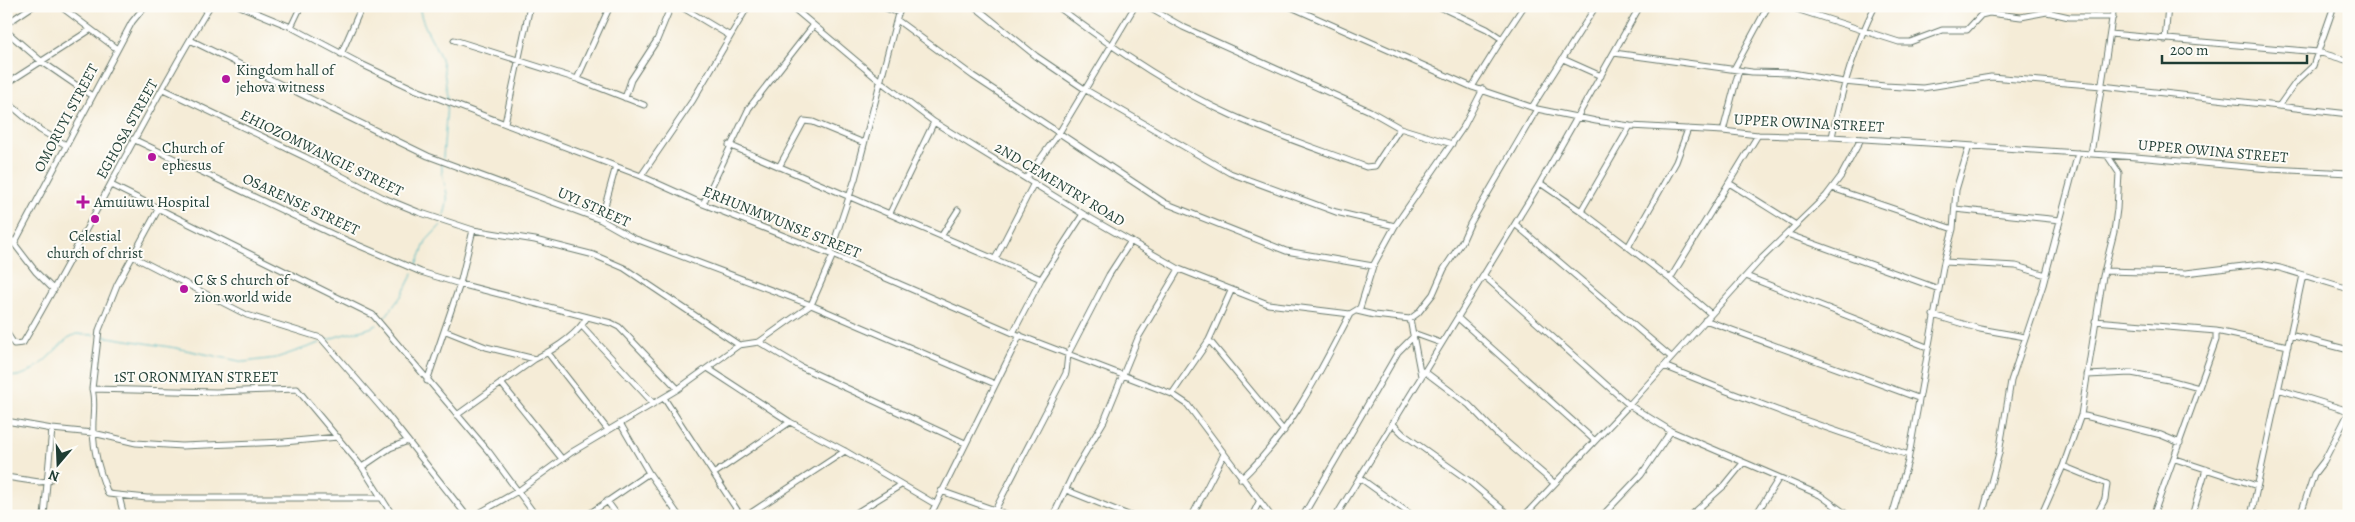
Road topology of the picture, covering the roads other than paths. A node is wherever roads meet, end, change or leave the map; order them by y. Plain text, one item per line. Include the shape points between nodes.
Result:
1 (33, 6) edge
2 (60, 6) edge
3 (145, 6) edge
4 (210, 6) edge
5 (240, 6) edge
6 (301, 6) edge
7 (362, 6) edge
8 (528, 6) edge
9 (610, 6) edge
10 (671, 6) edge
11 (680, 6) edge
12 (748, 6) edge
13 (791, 6) edge
14 (880, 6) edge
15 (900, 6) edge
16 (974, 6) edge
17 (1057, 6) edge
18 (1135, 6) edge
19 (1146, 6) edge
20 (1289, 6) edge
21 (1438, 6) edge
22 (1524, 6) edge
23 (1596, 6) edge
24 (1640, 6) edge
25 (1768, 6) edge
26 (1787, 6) edge
27 (1875, 6) edge
28 (2114, 6) edge
29 (2168, 6) edge
30 (2334, 6) edge
31 (899, 14) junction
32 (2113, 16) junction
33 (897, 20) junction
34 (6, 24) edge
35 (291, 26) junction
36 (813, 26) junction
37 (90, 30) junction
38 (6, 31) edge
39 (1862, 32) junction
40 (2110, 34) junction
41 (730, 36) junction
42 (1502, 39) junction
43 (190, 40) junction
44 (454, 40) dead end
45 (2165, 40) junction
46 (1111, 47) junction
47 (117, 49) junction
48 (2318, 52) junction
49 (1614, 53) junction
50 (341, 54) junction
51 (1563, 59) junction
52 (41, 61) junction
53 (2349, 61) edge
54 (519, 62) junction
55 (1737, 70) junction
56 (1601, 76) junction
57 (578, 79) junction
58 (880, 81) junction
59 (1844, 82) junction
60 (6, 84) edge
61 (2102, 86) junction
62 (1472, 87) junction
63 (163, 89) junction
64 (1483, 89) junction
65 (1086, 90) junction
66 (92, 96) junction
67 (625, 98) junction
68 (6, 101) edge
69 (644, 105) dead end
70 (2279, 106) junction
71 (1534, 108) junction
72 (2349, 114) edge
73 (1579, 117) junction
74 (934, 122) junction
75 (505, 123) junction
76 (1630, 126) junction
77 (1400, 128) junction
78 (1688, 129) junction
79 (1723, 131) junction
80 (1058, 133) junction
81 (1758, 136) junction
82 (1832, 137) junction
83 (134, 139) junction
84 (1861, 139) junction
85 (864, 143) junction
86 (1452, 144) junction
87 (66, 145) junction
88 (729, 146) junction
89 (1969, 146) junction
90 (2078, 153) junction
91 (2091, 154) junction
92 (2107, 155) junction
93 (616, 166) junction
94 (780, 167) junction
95 (2349, 173) edge
96 (641, 176) junction
97 (1027, 177) junction
98 (1034, 183) junction
99 (1540, 183) junction
100 (1729, 183) junction
101 (111, 185) junction
102 (1832, 188) junction
103 (849, 196) junction
104 (703, 204) junction
105 (159, 208) junction
106 (1955, 209) junction
107 (958, 210) dead end
108 (1581, 211) junction
109 (890, 213) junction
110 (1083, 214) junction
111 (601, 220) junction
112 (2060, 220) junction
113 (1515, 224) junction
114 (1796, 225) junction
115 (1395, 226) junction
116 (1953, 229) junction
117 (473, 230) junction
118 (6, 233) edge
119 (1786, 234) junction
120 (942, 235) junction
121 (1131, 241) junction
122 (14, 244) junction
123 (1628, 247) junction
124 (832, 254) junction
125 (132, 256) junction
126 (995, 259) junction
127 (1944, 262) junction
128 (1373, 266) junction
129 (1179, 269) junction
130 (2104, 271) junction
131 (1483, 275) junction
132 (2046, 275) junction
133 (2303, 275) junction
134 (1746, 276) junction
135 (1041, 279) junction
136 (1670, 279) junction
137 (460, 284) junction
138 (1938, 289) junction
139 (2349, 289) edge
140 (54, 290) junction
141 (1231, 291) junction
142 (811, 306) junction
143 (1357, 311) junction
144 (1350, 314) junction
145 (1710, 314) junction
146 (1934, 315) junction
147 (587, 318) junction
148 (1458, 318) junction
149 (1410, 319) junction
150 (1705, 320) junction
151 (2096, 321) junction
152 (582, 326) junction
153 (2216, 330) junction
154 (446, 331) junction
155 (6, 332) edge
156 (1013, 333) junction
157 (1020, 335) junction
158 (1414, 335) junction
159 (2290, 336) junction
160 (2025, 337) junction
161 (1208, 340) junction
162 (759, 342) junction
163 (1441, 343) junction
164 (739, 345) junction
165 (2288, 346) junction
166 (1927, 347) junction
167 (2349, 350) edge
168 (548, 353) junction
169 (1068, 354) junction
170 (1671, 357) junction
171 (535, 359) junction
172 (1664, 366) junction
173 (709, 369) junction
174 (1123, 374) junction
175 (1423, 374) junction
176 (2087, 375) junction
177 (427, 381) junction
178 (501, 383) junction
179 (995, 384) junction
180 (2199, 388) junction
181 (92, 389) junction
182 (678, 389) junction
183 (2278, 389) junction
184 (1172, 394) junction
185 (664, 398) junction
186 (1918, 398) junction
187 (653, 403) junction
188 (1629, 405) junction
189 (2349, 412) edge
190 (457, 415) junction
191 (2081, 415) junction
192 (6, 421) edge
193 (790, 422) junction
194 (1392, 422) junction
195 (620, 423) junction
196 (52, 429) junction
197 (608, 430) junction
198 (1671, 430) junction
199 (1284, 431) junction
200 (93, 433) junction
201 (338, 437) junction
202 (1594, 440) junction
203 (408, 442) junction
204 (965, 443) junction
205 (2180, 443) junction
206 (845, 451) junction
207 (1224, 454) junction
208 (1909, 455) junction
209 (562, 459) junction
210 (2175, 459) junction
211 (1743, 463) junction
212 (2063, 466) junction
213 (362, 467) junction
214 (2206, 469) junction
215 (649, 473) junction
216 (715, 473) junction
217 (6, 476) edge
218 (1360, 478) junction
219 (1779, 478) junction
220 (1241, 479) junction
221 (49, 481) junction
222 (1554, 483) junction
223 (901, 485) junction
224 (2257, 486) junction
225 (1066, 490) junction
226 (518, 491) junction
227 (941, 491) junction
228 (119, 496) junction
229 (382, 498) junction
230 (607, 501) junction
231 (1259, 502) junction
232 (935, 504) junction
233 (994, 513) edge
234 (2251, 515) edge
235 (44, 516) edge
236 (124, 516) edge
237 (393, 516) edge
238 (467, 516) edge
239 (474, 516) edge
240 (536, 516) edge
241 (586, 516) edge
242 (618, 516) edge
243 (679, 516) edge
244 (741, 516) edge
245 (746, 516) edge
246 (851, 516) edge
247 (930, 516) edge
248 (1012, 516) edge
249 (1053, 516) edge
250 (1130, 516) edge
251 (1192, 516) edge
252 (1252, 516) edge
253 (1271, 516) edge
254 (1303, 516) edge
255 (1336, 516) edge
256 (1413, 516) edge
257 (1510, 516) edge
258 (1524, 516) edge
259 (1602, 516) edge
260 (1690, 516) edge
261 (1755, 516) edge
262 (1849, 516) edge
263 (1892, 516) edge
264 (1982, 516) edge
265 (2041, 516) edge
266 (2096, 516) edge
267 (2154, 516) edge
268 (2192, 516) edge
269 (2266, 516) edge
270 (2300, 516) edge

1 - 34 street
2 - 37 street
3 - 47 street, OMORUYI STREET
4 - 43 street, EGHOSA STREET
5 - 35 street, ERHUNMWUNSE STREET
6 - 35 street
7 - 50 street
8 - 54 street
9 - 57 street
10 - 67 street via 657,40 631,80
11 - 41 street
12 - 41 street
13 - 36 street, 2ND CEMENTRY ROAD
14 - 31 street
15 - 31 street
16 - 65 street via 1036,56
17 - 46 street
18 - 46 street
19 - 77 street via 1183,27 1370,111
20 - 62 street, UPPER OWINA STREET
21 - 42 street
22 - 42 street
23 - 51 street
24 - 49 street
25 - 55 street
26 - 39 street
27 - 39 street
28 - 32 street
29 - 45 street
30 - 48 street
31 - 33 street
32 - 39 street via 2069,17 2046,12 2021,18 1989,13 1981,15 1967,30 1942,30 1910,42
32 - 40 street
33 - 58 street
33 - 80 street
35 - 50 street, ERHUNMWUNSE STREET
36 - 58 street, 2ND CEMENTRY ROAD
36 - 88 street via 749,108
37 - 47 street
37 - 52 street
38 - 52 street
39 - 59 street
40 - 45 street
40 - 61 street
41 - 96 street via 693,100
42 - 62 street
43 - 63 street, EGHOSA STREET
43 - 111 street, UYI STREET via 398,143
44 - 54 street
45 - 48 street
46 - 65 street
46 - 77 street via 1231,115 1366,167 1375,166
47 - 66 street, OMORUYI STREET
48 - 53 street
48 - 70 street via 2314,66 2296,82
49 - 55 street
49 - 56 street
50 - 75 street, ERHUNMWUNSE STREET via 414,89
51 - 56 street
51 - 71 street
52 - 60 street
52 - 66 street
54 - 57 street
54 - 75 street
55 - 59 street via 1792,73
55 - 79 street
56 - 73 street
57 - 67 street
58 - 74 street, 2ND CEMENTRY ROAD
58 - 85 street
59 - 61 street via 1923,88 1991,77
59 - 82 street
61 - 70 street
61 - 91 street
62 - 64 street, UPPER OWINA STREET
63 - 83 street, EGHOSA STREET
63 - 117 street, EHIOZOMWANGIE STREET via 384,198
64 - 71 street, UPPER OWINA STREET
64 - 86 street
65 - 80 street
65 - 115 street via 1230,173 1336,212
66 - 87 street, OMORUYI STREET
67 - 69 street
68 - 87 street via 40,130
70 - 72 street
71 - 73 street, UPPER OWINA STREET
71 - 149 street via 1433,294
73 - 76 street, UPPER OWINA STREET
73 - 99 street
74 - 97 street, 2ND CEMENTRY ROAD
74 - 109 street
75 - 93 street, ERHUNMWUNSE STREET
76 - 78 street, UPPER OWINA STREET
76 - 108 street
77 - 86 street
78 - 79 street, UPPER OWINA STREET
78 - 123 street via 1676,162
79 - 81 street, UPPER OWINA STREET
80 - 97 street
80 - 128 street via 1165,203 1286,251
81 - 82 street, UPPER OWINA STREET
81 - 100 street
82 - 84 street, UPPER OWINA STREET
83 - 101 street, EGHOSA STREET
83 - 137 street, OSARENSE STREET via 332,234 421,272
84 - 89 street, UPPER OWINA STREET
84 - 102 street
85 - 94 street via 804,121
85 - 103 street
86 - 115 street
87 - 122 street, OMORUYI STREET
88 - 94 street
88 - 104 street
89 - 90 street, UPPER OWINA STREET
89 - 106 street via 1956,190
90 - 91 street, UPPER OWINA STREET
90 - 112 street
91 - 92 street, UPPER OWINA STREET
92 - 95 street, UPPER OWINA STREET
92 - 130 street via 2119,172 2119,184 2114,232
93 - 96 street, ERHUNMWUNSE STREET
93 - 111 street
94 - 103 street
96 - 104 street, ERHUNMWUNSE STREET
97 - 98 street, 2ND CEMENTRY ROAD
98 - 110 street, 2ND CEMENTRY ROAD
98 - 126 street
99 - 108 street
99 - 113 street
100 - 114 street
100 - 136 street
101 - 105 street
101 - 140 street, EGHOSA STREET
102 - 114 street
102 - 116 street
103 - 109 street
103 - 124 street
104 - 124 street, ERHUNMWUNSE STREET
105 - 125 street
105 - 177 street via 367,311
106 - 112 street
106 - 116 street
107 - 120 street
108 - 123 street
109 - 120 street
110 - 121 street, 2ND CEMENTRY ROAD
110 - 135 street
111 - 142 street, UYI STREET via 633,238
112 - 132 street
113 - 131 street
113 - 170 street
114 - 119 street
115 - 128 street
116 - 127 street
117 - 137 street
117 - 164 street, EHIOZOMWANGIE STREET via 535,240 594,255 637,276
118 - 122 street
119 - 134 street
119 - 138 street
120 - 126 street
121 - 129 street, 2ND CEMENTRY ROAD
121 - 169 street via 1109,275
122 - 140 street
123 - 136 street
124 - 142 street
124 - 156 street, ERHUNMWUNSE STREET
125 - 181 street via 99,330
125 - 203 street via 240,312 321,338
126 - 135 street
127 - 132 street via 2016,266
127 - 138 street
128 - 143 street
129 - 141 street, 2ND CEMENTRY ROAD
129 - 174 street via 1138,338
130 - 133 street via 2186,273 2260,264
130 - 151 street
131 - 148 street
131 - 188 street
132 - 160 street
133 - 139 street
133 - 159 street
134 - 145 street
134 - 166 street
135 - 156 street
136 - 145 street
137 - 147 street, OSARENSE STREET
137 - 154 street
138 - 146 street
140 - 155 street, EGHOSA STREET via 23,343 14,344
141 - 144 street, 2ND CEMENTRY ROAD via 1268,304
141 - 161 street
142 - 162 street
142 - 179 street, UYI STREET
143 - 144 street
143 - 149 street
144 - 199 street
145 - 150 street
146 - 160 street
146 - 166 street
147 - 152 street
147 - 182 street, OSARENSE STREET via 619,327
148 - 163 street
148 - 202 street
149 - 158 street
150 - 170 street
150 - 186 street
151 - 153 street
151 - 176 street
152 - 168 street
152 - 187 street
153 - 165 street
153 - 180 street via 2216,340
154 - 171 street via 486,347
154 - 177 street
156 - 157 street, ERHUNMWUNSE STREET
157 - 169 street, ERHUNMWUNSE STREET
157 - 179 street
158 - 163 street
158 - 175 street
158 - 254 street via 1388,366
159 - 165 street
159 - 167 street
160 - 264 street via 2011,381 1999,453
161 - 184 street
161 - 199 street
162 - 164 street
162 - 204 street via 801,367
163 - 175 street
164 - 173 street
165 - 183 street
166 - 186 street
168 - 171 street
168 - 197 street
169 - 174 street, ERHUNMWUNSE STREET
169 - 233 street via 1066,373
170 - 172 street
171 - 178 street
172 - 188 street
172 - 208 street via 1809,423
173 - 182 street
173 - 193 street
174 - 184 street, ERHUNMWUNSE STREET
174 - 225 street via 1104,421
175 - 194 street
175 - 222 street via 1469,405
176 - 180 street via 2131,373
176 - 191 street
177 - 190 street
178 - 190 street
178 - 209 street
179 - 204 street
180 - 205 street
181 - 200 street
181 - 201 street, 1ST ORONMIYAN STREET via 299,390
182 - 185 street
183 - 189 street
183 - 224 street
184 - 207 street, ERHUNMWUNSE STREET via 1187,404
185 - 187 street
185 - 216 street
186 - 208 street
187 - 195 street
188 - 198 street
188 - 202 street
189 - 270 street via 2314,474
190 - 226 street
191 - 205 street via 2161,435
191 - 212 street
192 - 196 street
193 - 206 street
193 - 216 street
194 - 218 street
194 - 257 street via 1403,434 1468,480
195 - 197 street
195 - 215 street
196 - 200 street
196 - 221 street
197 - 209 street
198 - 211 street
198 - 259 street via 1641,475
199 - 220 street
200 - 201 street via 136,443 182,446
200 - 228 street via 98,468 108,494
201 - 213 street
202 - 222 street
203 - 213 street via 390,448
203 - 238 street
204 - 227 street
205 - 210 street
206 - 223 street
206 - 245 street
207 - 220 street, ERHUNMWUNSE STREET
207 - 251 street
208 - 263 street
209 - 226 street
210 - 214 street
210 - 267 street
211 - 219 street
211 - 260 street via 1725,485
212 - 265 street
212 - 266 street via 2108,484
213 - 229 street
214 - 224 street
214 - 268 street
215 - 230 street
215 - 243 street
216 - 244 street
217 - 221 street
218 - 255 street
218 - 256 street
219 - 261 street
219 - 262 street via 1820,495
220 - 231 street, ERHUNMWUNSE STREET
221 - 235 street
222 - 258 street
223 - 232 street
223 - 246 street
224 - 234 street
225 - 249 street
225 - 250 street
226 - 239 street
226 - 240 street
227 - 232 street
227 - 233 street
228 - 229 street
228 - 236 street
229 - 237 street
230 - 241 street
230 - 242 street
231 - 252 street
231 - 253 street, ERHUNMWUNSE STREET
232 - 247 street
233 - 248 street
234 - 269 street

